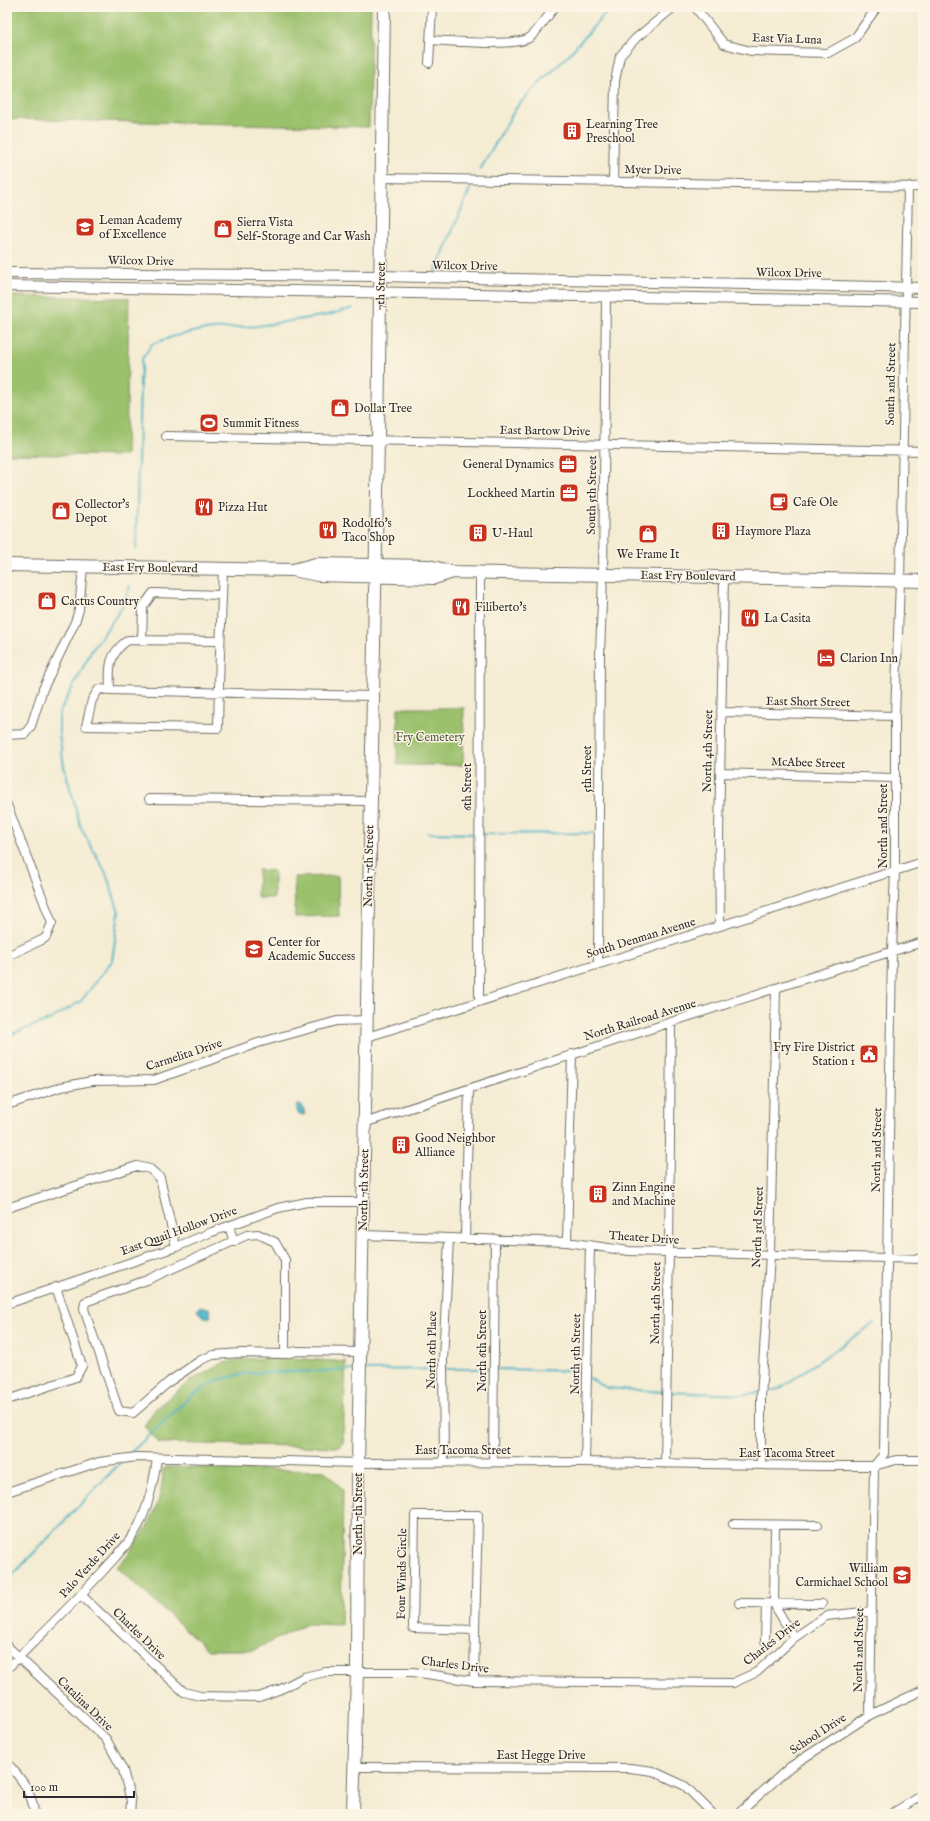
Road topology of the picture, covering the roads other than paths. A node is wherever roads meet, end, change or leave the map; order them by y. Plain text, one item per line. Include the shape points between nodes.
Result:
1 (384, 7) edge
2 (432, 7) edge
3 (555, 7) edge
4 (674, 7) edge
5 (695, 7) edge
6 (877, 7) edge
7 (430, 40) junction
8 (429, 63) dead end
9 (383, 178) junction
10 (613, 182) junction
11 (908, 186) junction
12 (923, 187) edge
13 (7, 273) edge
14 (381, 276) junction
15 (7, 286) edge
16 (905, 288) junction
17 (923, 288) edge
18 (381, 292) junction
19 (606, 296) junction
20 (905, 302) junction
21 (923, 302) edge
22 (166, 436) dead end
23 (378, 440) junction
24 (605, 444) junction
25 (901, 450) junction
26 (923, 450) edge
27 (7, 565) edge
28 (83, 567) junction
29 (223, 569) junction
30 (376, 571) junction
31 (480, 572) junction
32 (603, 575) junction
33 (724, 577) junction
34 (900, 581) junction
35 (923, 581) edge
36 (222, 594) junction
37 (142, 640) junction
38 (220, 641) junction
39 (110, 690) junction
40 (219, 692) junction
41 (373, 696) junction
42 (721, 712) junction
43 (895, 716) junction
44 (7, 735) edge
45 (720, 773) junction
46 (894, 778) junction
47 (149, 799) dead end
48 (371, 801) junction
49 (7, 805) edge
50 (923, 862) edge
51 (895, 870) junction
52 (720, 926) junction
53 (923, 942) edge
54 (892, 951) junction
55 (7, 956) edge
56 (598, 964) junction
57 (776, 989) junction
58 (479, 1002) junction
59 (367, 1020) junction
60 (671, 1023) junction
61 (366, 1038) junction
62 (572, 1054) junction
63 (469, 1090) junction
64 (7, 1105) edge
65 (365, 1121) junction
66 (364, 1202) junction
67 (7, 1208) edge
68 (229, 1226) junction
69 (363, 1236) junction
70 (449, 1238) junction
71 (466, 1238) junction
72 (495, 1239) junction
73 (234, 1242) junction
74 (567, 1242) junction
75 (590, 1246) junction
76 (176, 1247) junction
77 (669, 1252) junction
78 (770, 1255) junction
79 (888, 1258) junction
80 (923, 1259) edge
81 (56, 1287) junction
82 (7, 1304) edge
83 (360, 1352) junction
84 (285, 1354) junction
85 (7, 1400) edge
86 (157, 1458) junction
87 (923, 1460) edge
88 (444, 1462) junction
89 (493, 1462) junction
90 (585, 1462) junction
91 (358, 1463) junction
92 (665, 1464) junction
93 (761, 1465) junction
94 (874, 1466) junction
95 (7, 1492) edge
96 (734, 1524) dead end
97 (775, 1525) junction
98 (818, 1525) dead end
99 (81, 1595) junction
100 (739, 1603) dead end
101 (770, 1604) junction
102 (822, 1604) dead end
103 (872, 1611) junction
104 (475, 1630) junction
105 (794, 1638) junction
106 (765, 1641) dead end
107 (7, 1646) edge
108 (19, 1657) junction
109 (7, 1669) edge
110 (357, 1672) junction
111 (474, 1682) junction
112 (923, 1690) edge
113 (870, 1714) junction
114 (7, 1763) edge
115 (354, 1766) junction
116 (923, 1795) edge
117 (34, 1814) edge
118 (130, 1814) edge
119 (353, 1814) edge
120 (713, 1814) edge
121 (738, 1814) edge
122 (891, 1814) edge

1 - 9 main road, 7th Street
2 - 7 street
3 - 7 street via 529,38 496,42
4 - 10 street via 636,38 620,56 615,81
5 - 6 street, East Via Luna via 724,44 751,51 828,53 855,38
7 - 8 street
9 - 10 street, Myer Drive
9 - 14 main road, 7th Street
10 - 11 street, Myer Drive
11 - 12 street, Myer Drive
11 - 16 street, South 2nd Street
13 - 14 street, Wilcox Drive
14 - 16 street, Wilcox Drive
14 - 18 main road, 7th Street
15 - 18 street
16 - 17 street, Wilcox Drive
16 - 20 street, South 2nd Street
18 - 19 street
18 - 23 main road, 7th Street
19 - 20 street
19 - 24 street, South 5th Street
20 - 21 street
20 - 25 street, South 2nd Street
22 - 23 street, East Bartow Drive
23 - 24 street, East Bartow Drive
23 - 30 main road, 7th Street
24 - 25 street, East Bartow Drive
24 - 32 street, South 5th Street
25 - 26 street, East Bartow Drive
25 - 34 street, South 2nd Street
27 - 28 main road, East Fry Boulevard
28 - 29 main road, East Fry Boulevard
28 - 44 street via 79,610 42,689 31,726 25,734
29 - 30 main road, East Fry Boulevard via 293,570 316,564
29 - 36 street
30 - 31 main road, East Fry Boulevard via 429,566 453,572
30 - 41 main road, North 7th Street
31 - 32 main road, East Fry Boulevard
31 - 58 street, 6th Street
32 - 33 main road, East Fry Boulevard
32 - 56 street, 5th Street
33 - 34 main road, East Fry Boulevard
33 - 42 street, North 4th Street
34 - 35 main road, East Fry Boulevard
34 - 43 street, North 2nd Street
36 - 37 street via 153,593 143,607
36 - 38 street
37 - 38 street
37 - 39 street via 128,640 118,647 111,660
38 - 40 street
39 - 40 street
39 - 40 street via 99,689 92,700 86,726 218,728
40 - 41 street
41 - 48 main road, North 7th Street
42 - 43 street, East Short Street
42 - 45 street, North 4th Street
43 - 46 street, North 2nd Street
45 - 46 street, McAbee Street
45 - 52 street, North 4th Street
46 - 51 street, North 2nd Street
47 - 48 street
48 - 59 main road, North 7th Street
49 - 55 street via 52,923 42,940
50 - 51 street, South Denman Avenue
51 - 52 street, South Denman Avenue
51 - 54 street, North 2nd Street
52 - 56 street, South Denman Avenue
53 - 54 street, North Railroad Avenue
54 - 57 street, North Railroad Avenue
54 - 79 street, North 2nd Street
56 - 58 street, South Denman Avenue
57 - 60 street, North Railroad Avenue
57 - 78 street, North 3rd Street
58 - 61 street, South Denman Avenue
59 - 61 main road, North 7th Street
59 - 64 street, Carmelita Drive via 337,1021 258,1043 154,1080 92,1081 61,1087
60 - 62 street, North Railroad Avenue
60 - 77 street, North 4th Street
61 - 65 main road, North 7th Street
62 - 63 street, North Railroad Avenue
62 - 74 street
63 - 65 street, North Railroad Avenue via 370,1122
63 - 71 street
65 - 66 main road, North 7th Street
66 - 68 street, East Quail Hollow Drive via 307,1202 278,1208
66 - 69 main road, North 7th Street
67 - 76 street via 137,1166 150,1169 160,1178
68 - 73 street
68 - 76 street, East Quail Hollow Drive
69 - 70 street, Theater Drive
69 - 83 main road, North 7th Street
70 - 71 street, Theater Drive
70 - 88 street, North 6th Place via 443,1360
71 - 72 street, Theater Drive
72 - 74 street, Theater Drive
72 - 89 street, North 6th Street
73 - 84 street via 247,1235 258,1234 274,1242 285,1260
73 - 84 street via 147,1280 84,1302 84,1309 119,1411 133,1413 170,1381 213,1355
74 - 75 street, Theater Drive
75 - 77 street, Theater Drive via 629,1251
75 - 90 street, North 5th Street
76 - 81 street, East Quail Hollow Drive
77 - 78 street, Theater Drive
77 - 92 street, North 4th Street
78 - 79 street, Theater Drive
78 - 93 street, North 3rd Street via 761,1398
79 - 80 street, Theater Drive
79 - 94 street, North 2nd Street via 884,1454
81 - 82 street, East Quail Hollow Drive
81 - 85 street via 82,1366 76,1377
83 - 84 street via 297,1350
83 - 91 main road, North 7th Street
86 - 91 street, East Tacoma Street
86 - 95 street, East Tacoma Street via 119,1458 99,1462
86 - 99 street, Palo Verde Drive via 148,1504 138,1526 127,1544
87 - 94 street, East Tacoma Street via 896,1460
88 - 89 street, East Tacoma Street
88 - 91 street, East Tacoma Street
89 - 90 street, East Tacoma Street
90 - 92 street, East Tacoma Street
91 - 110 main road, North 7th Street
92 - 93 street, East Tacoma Street
93 - 94 street, East Tacoma Street
94 - 103 street, North 2nd Street
96 - 97 street
97 - 98 street
97 - 101 street
99 - 108 street, Palo Verde Drive
99 - 110 street, Charles Drive via 184,1692 200,1696 259,1697 281,1689 304,1676 325,1672
100 - 101 street
101 - 102 street
101 - 105 street
101 - 106 street
103 - 105 street, Charles Drive via 826,1616
103 - 113 street, North 2nd Street
104 - 104 street, Four Winds Circle via 478,1515 415,1515 413,1628
104 - 111 street, Four Winds Circle
105 - 111 street, Charles Drive via 757,1672 733,1683
107 - 108 street, Catalina Drive
108 - 109 street, Palo Verde Drive
108 - 118 street, Catalina Drive via 106,1739 123,1770 131,1801
110 - 111 street, Charles Drive via 413,1672
110 - 115 main road, North 7th Street
112 - 113 street, School Drive
113 - 121 street, School Drive via 790,1767
114 - 117 street via 25,1784 34,1807
115 - 119 main road, North 7th Street
115 - 120 street, East Hegge Drive via 653,1770 685,1786
116 - 122 street

